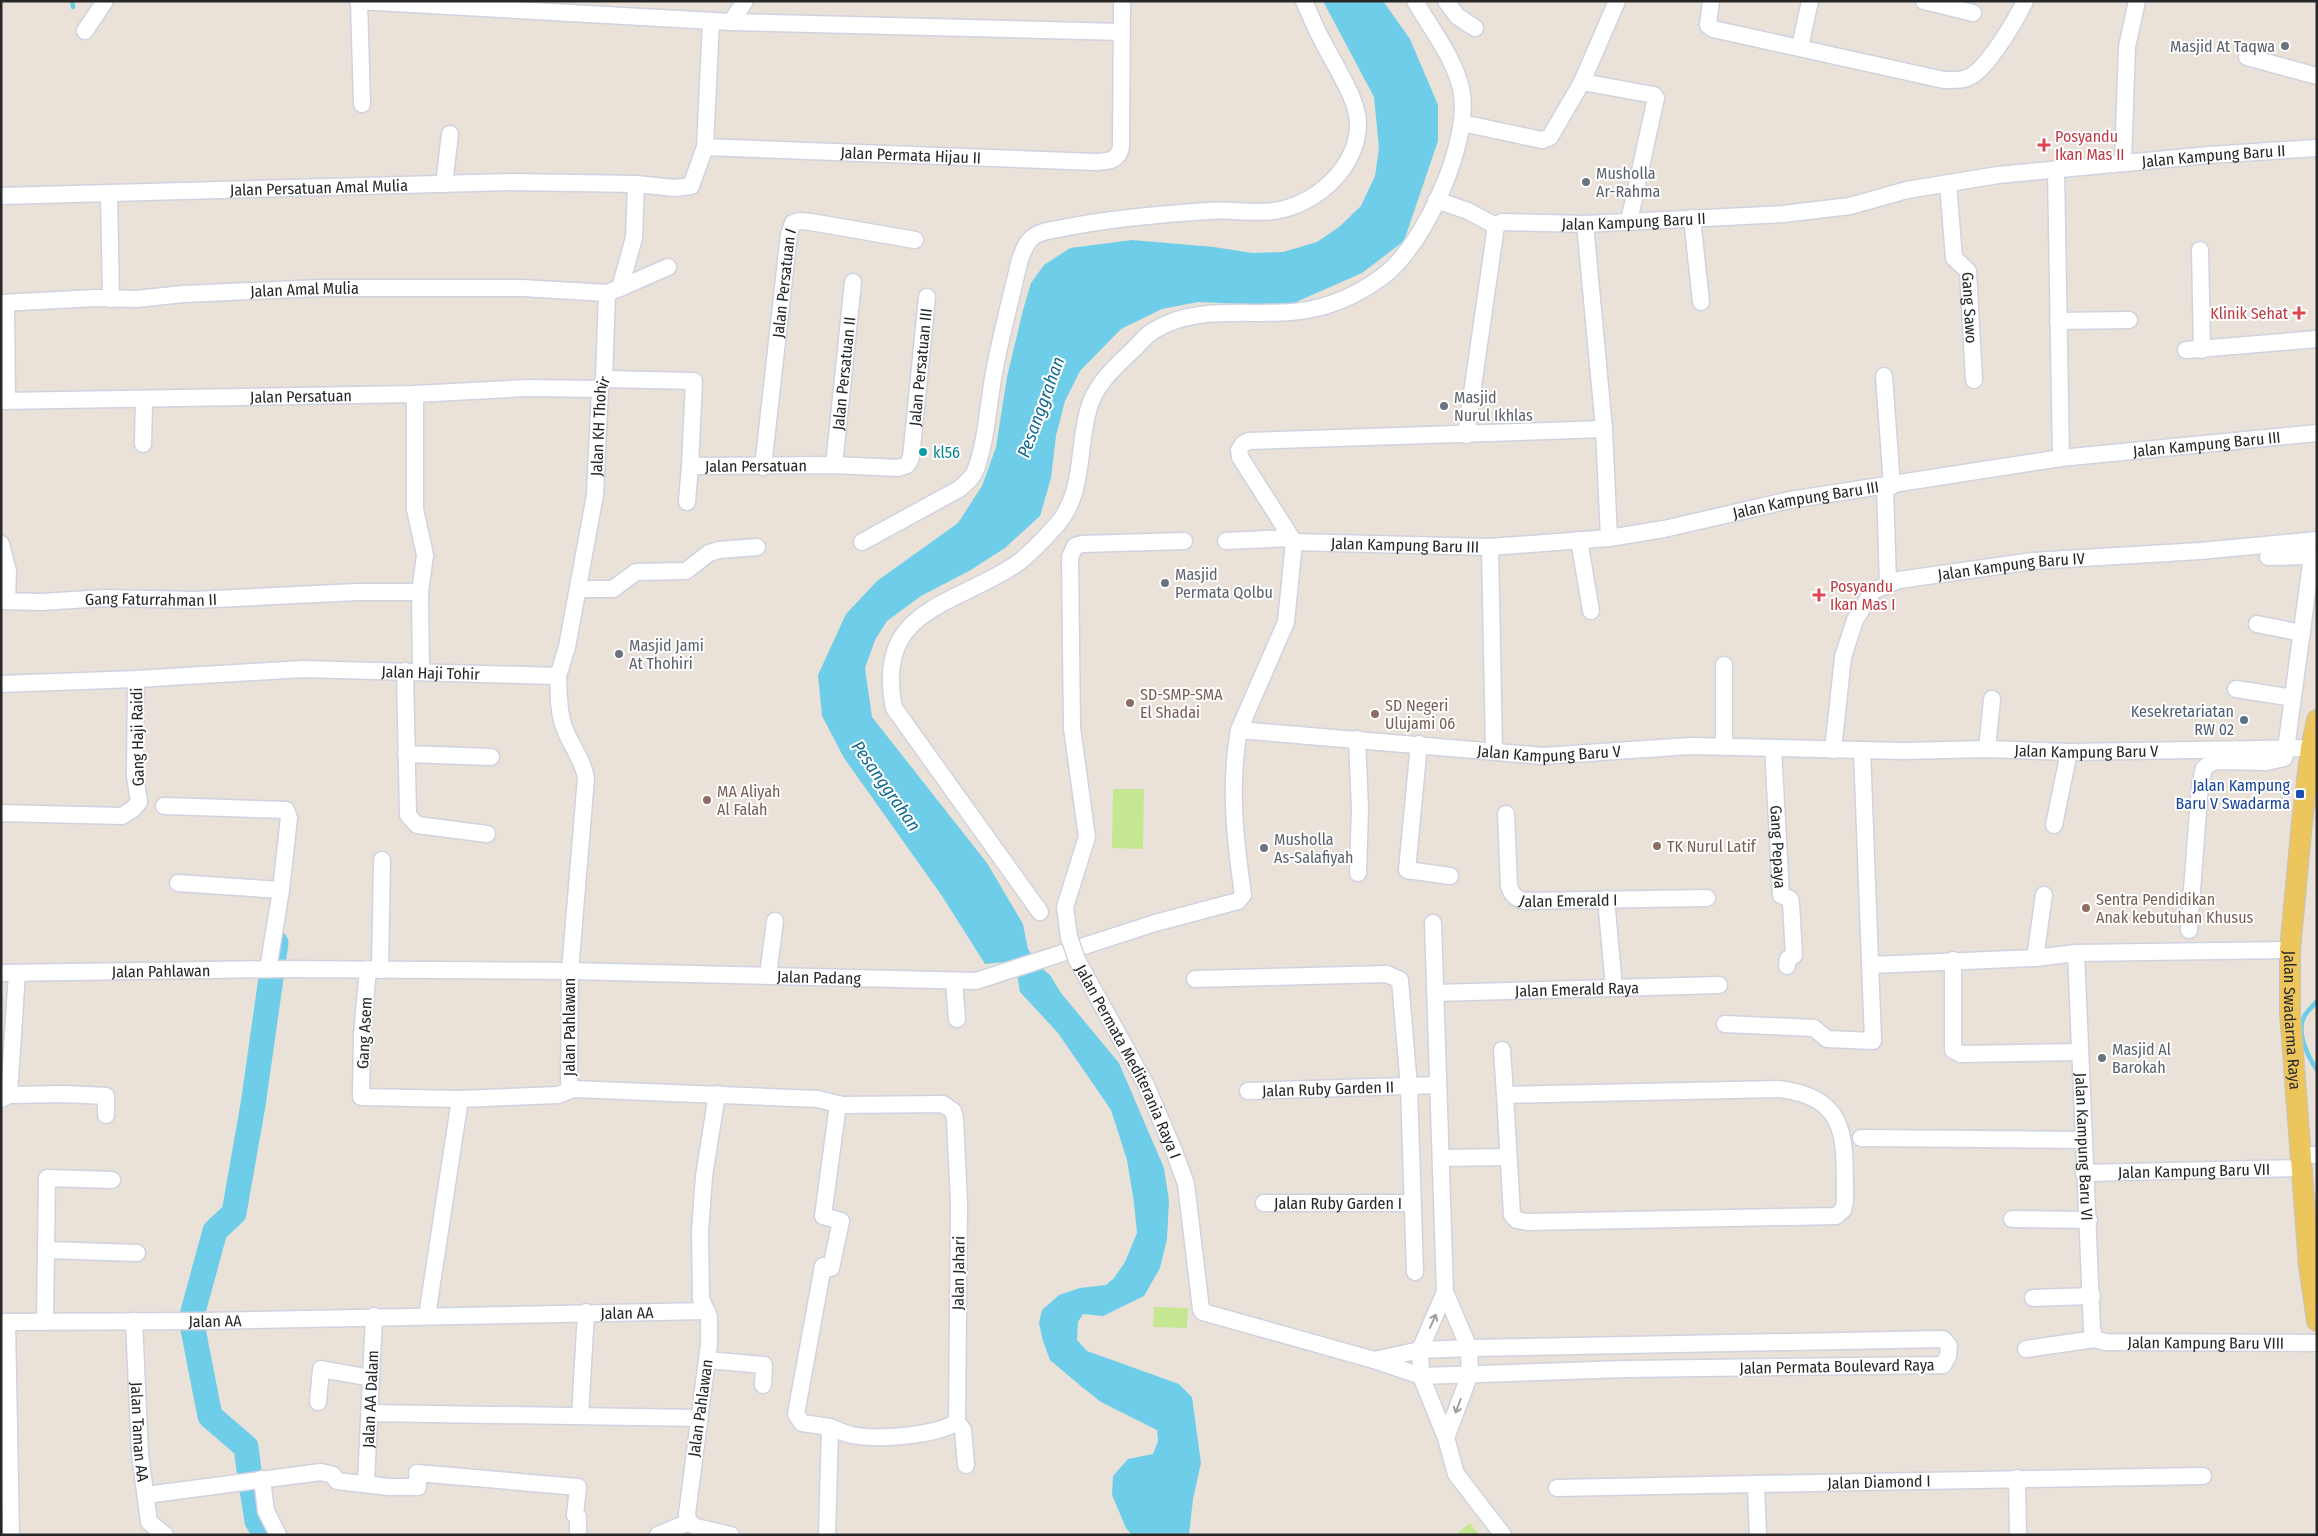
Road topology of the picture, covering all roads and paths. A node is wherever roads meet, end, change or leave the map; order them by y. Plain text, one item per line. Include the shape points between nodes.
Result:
1 (105, 1) edge
2 (359, 1) edge
3 (745, 1) edge
4 (1122, 1) edge
5 (1304, 1) edge
6 (1415, 1) edge
7 (1446, 1) edge
8 (1617, 1) edge
9 (1711, 1) edge
10 (1810, 1) edge
11 (1924, 1) edge
12 (2025, 1) edge
13 (2137, 1) edge
14 (606, 8) edge
15 (1973, 13) dead end
16 (711, 21) junction
17 (730, 22) junction
18 (1475, 28) dead end
19 (85, 31) dead end
20 (1122, 32) junction
21 (1800, 47) junction
22 (2247, 57) dead end
23 (2317, 76) edge
24 (1582, 82) junction
25 (362, 104) dead end
26 (1462, 123) junction
27 (450, 134) dead end
28 (705, 147) junction
29 (2317, 148) edge
30 (2123, 162) junction
31 (2056, 169) junction
32 (1948, 183) junction
33 (444, 184) junction
34 (636, 184) junction
35 (109, 193) junction
36 (1, 196) edge
37 (1436, 200) junction
38 (1692, 218) junction
39 (1629, 221) junction
40 (1585, 224) junction
41 (1496, 226) junction
42 (915, 240) dead end
43 (2200, 250) dead end
44 (668, 266) dead end
45 (853, 282) dead end
46 (613, 291) junction
47 (927, 297) dead end
48 (110, 299) junction
49 (1701, 302) dead end
50 (4, 303) edge
51 (2129, 320) dead end
52 (2058, 321) junction
53 (2317, 339) edge
54 (1884, 376) dead end
55 (1974, 380) dead end
56 (602, 384) junction
57 (415, 394) junction
58 (144, 399) junction
59 (4, 401) edge
60 (1604, 429) junction
61 (2317, 434) edge
62 (1466, 435) junction
63 (143, 444) dead end
64 (2061, 458) junction
65 (834, 465) junction
66 (690, 466) junction
67 (907, 466) joint
68 (763, 467) junction
69 (1888, 486) junction
70 (687, 502) dead end
71 (1609, 538) junction
72 (1226, 540) dead end
73 (1292, 540) junction
74 (1579, 540) junction
75 (2317, 540) edge
76 (1184, 541) dead end
77 (862, 542) dead end
78 (1, 544) edge
79 (1490, 546) junction
80 (757, 547) dead end
81 (2268, 557) dead end
82 (1888, 584) junction
83 (578, 589) junction
84 (420, 592) junction
85 (4, 601) edge
86 (1591, 611) dead end
87 (2257, 624) dead end
88 (2302, 634) junction
89 (1724, 665) dead end
90 (413, 671) junction
91 (558, 676) junction
92 (136, 679) junction
93 (1, 684) edge
94 (2236, 689) dead end
95 (2293, 698) junction
96 (1992, 699) dead end
97 (2317, 720) edge
98 (1238, 730) junction
99 (1357, 739) junction
100 (1419, 744) junction
101 (1724, 747) junction
102 (1773, 748) junction
103 (2311, 748) junction
104 (1988, 749) junction
105 (2286, 749) junction
106 (1833, 750) junction
107 (1862, 750) junction
108 (1494, 751) junction
109 (2069, 752) junction
110 (406, 754) junction
111 (491, 757) dead end
112 (164, 806) dead end
113 (1, 813) edge
114 (1506, 814) dead end
115 (2054, 825) dead end
116 (487, 834) dead end
117 (382, 860) dead end
118 (1358, 873) dead end
119 (1450, 876) dead end
120 (178, 883) dead end
121 (281, 890) junction
122 (2044, 895) dead end
123 (1708, 898) dead end
124 (1606, 900) junction
125 (1040, 912) dead end
126 (775, 921) dead end
127 (1433, 923) dead end
128 (2189, 930) dead end
129 (2290, 950) junction
130 (2076, 953) junction
131 (2035, 958) junction
132 (1953, 960) junction
133 (1871, 965) junction
134 (1787, 966) dead end
135 (273, 969) junction
136 (374, 970) junction
137 (570, 971) junction
138 (9, 973) edge
139 (768, 975) junction
140 (1195, 979) dead end
141 (954, 982) junction
142 (1719, 985) dead end
143 (1614, 988) junction
144 (1435, 993) junction
145 (957, 1019) dead end
146 (1725, 1024) dead end
147 (1502, 1050) dead end
148 (2080, 1052) junction
149 (1438, 1085) junction
150 (1409, 1087) junction
151 (573, 1089) junction
152 (1248, 1091) dead end
153 (716, 1094) junction
154 (1505, 1095) junction
155 (5, 1097) edge
156 (460, 1099) junction
157 (838, 1104) junction
158 (106, 1115) dead end
159 (1861, 1138) dead end
160 (2084, 1140) junction
161 (1507, 1157) junction
162 (1441, 1158) junction
163 (2307, 1160) edge
164 (2084, 1173) junction
165 (112, 1180) dead end
166 (1264, 1203) dead end
167 (1412, 1203) junction
168 (2012, 1219) dead end
169 (2089, 1220) junction
170 (47, 1250) junction
171 (137, 1253) dead end
172 (1415, 1272) dead end
173 (1445, 1292) junction
174 (2092, 1296) junction
175 (2032, 1298) dead end
176 (707, 1311) junction
177 (586, 1312) junction
178 (374, 1316) junction
179 (427, 1316) junction
180 (45, 1321) junction
181 (134, 1321) junction
182 (2317, 1321) edge
183 (4, 1322) edge
184 (2096, 1339) junction
185 (2317, 1343) edge
186 (1469, 1348) junction
187 (2026, 1349) dead end
188 (1420, 1350) junction
189 (1337, 1351) joint
190 (707, 1360) junction
191 (1374, 1360) junction
192 (1470, 1374) junction
193 (1422, 1376) junction
194 (372, 1378) junction
195 (763, 1385) dead end
196 (318, 1402) dead end
197 (369, 1413) junction
198 (580, 1416) junction
199 (700, 1418) junction
200 (957, 1422) junction
201 (830, 1427) junction
202 (1446, 1438) junction
203 (966, 1465) dead end
204 (2203, 1476) dead end
205 (2017, 1478) junction
206 (262, 1479) junction
207 (366, 1483) junction
208 (1756, 1486) junction
209 (1557, 1488) dead end
210 (146, 1495) junction
211 (689, 1522) junction
212 (11, 1535) edge
213 (165, 1535) edge
214 (278, 1535) edge
215 (578, 1535) edge
216 (658, 1535) edge
217 (731, 1535) edge
218 (827, 1535) edge
219 (1502, 1535) edge
220 (1758, 1535) edge
221 (2018, 1535) edge

1 - 19 street
2 - 14 street
2 - 25 street
3 - 17 street
4 - 20 street, Jalan Permata Hijau II
5 - 77 street via 1356,112 1356,136 1342,170 1314,197 1275,211 1166,215 1086,224 1033,237 1027,243 1018,270 994,372 976,470 959,489
6 - 26 street via 1456,72 1462,94
7 - 18 street via 1457,16
8 - 24 street
9 - 21 street via 1707,19 1713,28
10 - 21 street
11 - 15 street
12 - 21 street via 1982,68 1962,80 1944,80
13 - 30 street via 2127,47
14 - 16 street
16 - 17 street
16 - 28 street
17 - 20 street
20 - 28 street, Jalan Permata Hijau II via 1120,153 1111,161
22 - 23 street
24 - 26 street via 1546,139
24 - 39 street via 1654,95 1656,98
26 - 37 street via 1456,154
27 - 33 street
28 - 34 street, Jalan Persatuan Amal Mulia via 691,186 675,188
29 - 30 street, Jalan Kampung Baru II
30 - 31 street, Jalan Kampung Baru II
31 - 32 street, Jalan Kampung Baru II
31 - 52 street
32 - 38 street, Jalan Kampung Baru II via 1907,190 1850,206 1783,214
32 - 55 street, Gang Sawo via 1954,258 1968,271
33 - 34 street, Jalan Persatuan Amal Mulia
33 - 35 street, Jalan Persatuan Amal Mulia
34 - 46 street, Jalan KH Thohir via 634,238
35 - 36 street, Jalan Persatuan Amal Mulia
35 - 48 street
37 - 41 street via 1468,211
37 - 125 street via 1413,244 1387,272 1350,297 1292,313 1231,313 1179,319 1152,332 1110,372 1088,408 1078,479 1071,503 1055,528 1016,564 927,612 903,633 890,671 894,708
38 - 39 street, Jalan Kampung Baru II
38 - 49 street
39 - 40 street, Jalan Kampung Baru II
40 - 41 street, Jalan Kampung Baru II via 1502,222
40 - 60 street
41 - 62 street
42 - 68 street, Jalan Persatuan I via 811,222 793,223 789,234
43 - 53 street via 2194,350
44 - 46 street
45 - 65 street, Jalan Persatuan II
46 - 48 street, Jalan Amal Mulia via 328,288
46 - 56 street, Jalan KH Thohir
47 - 67 street, Jalan Persatuan III via 911,458
48 - 50 street, Jalan Amal Mulia
50 - 59 street
51 - 52 street
52 - 64 street
54 - 69 street
56 - 57 street, Jalan Persatuan
56 - 66 street, Jalan Persatuan via 694,381
56 - 83 street, Jalan KH Thohir via 594,495
57 - 58 street, Jalan Persatuan
57 - 84 street via 415,509 425,555
58 - 59 street, Jalan Persatuan
58 - 63 street
60 - 62 street
60 - 71 street
61 - 64 street, Jalan Kampung Baru III
62 - 73 street via 1249,441 1243,444 1239,450 1240,457
64 - 69 street, Jalan Kampung Baru III
65 - 67 street, Jalan Persatuan
65 - 68 street, Jalan Persatuan
66 - 68 street, Jalan Persatuan
66 - 70 street
69 - 71 street, Jalan Kampung Baru III via 1790,500
69 - 82 street
71 - 74 street, Jalan Kampung Baru III
72 - 73 street, Jalan Kampung Baru III
73 - 79 street, Jalan Kampung Baru III
73 - 98 street via 1286,622
74 - 79 street, Jalan Kampung Baru III
74 - 86 street
75 - 82 street, Jalan Kampung Baru IV via 2033,561
76 - 189 street, Jalan Permata Mediterania Raya I, bridge via 1082,544 1075,546 1070,557 1072,728 1086,837 1065,906 1068,937 1077,960 1145,1083 1174,1150 1186,1184 1203,1312
78 - 85 street via 8,571
79 - 108 street
80 - 83 street via 709,553 686,571 636,572 613,589
81 - 88 street via 2312,556
82 - 106 street, Jalan Kampung Baru IV via 1873,591 1855,620 1843,658
83 - 91 street, Jalan KH Thohir
84 - 85 street, Gang Faturrahman II via 195,600
84 - 90 street
87 - 88 street
88 - 95 street
89 - 101 street
90 - 91 street, Jalan Haji Tohir
90 - 92 street, Jalan Haji Tohir via 303,669
90 - 110 street
91 - 137 street via 564,728 582,762 586,778
92 - 93 street, Jalan Haji Tohir
92 - 113 street, Gang Haji Raidi via 135,776 139,802 133,810 122,816
94 - 95 street
95 - 105 street
96 - 104 street
97 - 103 main road, Jalan Swadarma Raya
98 - 99 street, Jalan Kampung Baru V
98 - 141 street, Jalan Padang via 1234,814 1241,898 989,978
99 - 100 street, Jalan Kampung Baru V
99 - 118 street
100 - 108 street, Jalan Kampung Baru V
100 - 119 street via 1407,870
101 - 102 street, Jalan Kampung Baru V
101 - 108 street, Jalan Kampung Baru V via 1668,746 1543,756
102 - 106 street, Jalan Kampung Baru V
102 - 134 street, Gang Pepaya via 1781,894 1791,903 1794,954 1788,959
103 - 105 street, Jalan Kampung Baru V
103 - 129 main road, Jalan Swadarma Raya
104 - 107 street, Jalan Kampung Baru V
104 - 109 street, Jalan Kampung Baru V
105 - 109 street, Jalan Kampung Baru V
105 - 128 street via 2284,758 2266,762 2214,762 2204,768
106 - 107 street, Jalan Kampung Baru V
107 - 133 street
109 - 115 street
110 - 111 street
110 - 116 street via 408,815 417,826
112 - 121 street via 286,810 289,818
114 - 124 street, Jalan Emerald I via 1510,886 1517,899
117 - 136 street, Gang Asem
120 - 121 street
121 - 135 street
122 - 131 street
123 - 124 street, Jalan Emerald I
124 - 143 street
126 - 139 street
127 - 144 street
129 - 130 street
129 - 163 main road, Jalan Swadarma Raya via 2290,1013
130 - 131 street
130 - 148 street, Jalan Kampung Baru VI
131 - 132 street
132 - 133 street
132 - 148 street via 1954,1050 1961,1054
133 - 146 street via 1874,1036 1871,1043 1827,1039 1814,1028
135 - 136 street, Jalan Pahlawan
135 - 138 street, Jalan Pahlawan
136 - 137 street, Jalan Pahlawan
136 - 156 street, Gang Asem via 362,1034 361,1097
137 - 139 street, Jalan Padang
137 - 151 street, Jalan Pahlawan via 569,1083
138 - 155 street
139 - 141 street, Jalan Padang
140 - 150 street via 1394,976 1400,980 1402,988
141 - 145 street
142 - 143 street, Jalan Emerald Raya
143 - 144 street, Jalan Emerald Raya
144 - 149 street
147 - 154 street
148 - 160 street, Jalan Kampung Baru VI
149 - 150 street, Jalan Ruby Garden II
149 - 162 street
150 - 152 street, Jalan Ruby Garden II
150 - 167 street
151 - 153 street, Jalan Pahlawan
151 - 156 street via 558,1096
153 - 157 street, Jalan Jahari via 818,1099
153 - 176 street, Jalan Pahlawan via 700,1232 701,1299
154 - 161 street
154 - 161 street via 1796,1091 1825,1105 1840,1126 1844,1140 1845,1201 1843,1210 1826,1218 1527,1222 1512,1215
155 - 158 street via 106,1096
156 - 179 street
157 - 200 street, Jalan Jahari via 943,1104 953,1111 958,1203
157 - 201 street via 823,1216 841,1221 831,1268 823,1266 796,1414 802,1423
159 - 160 street
160 - 164 street, Jalan Kampung Baru VI
161 - 162 street
162 - 173 street
163 - 164 street, Jalan Kampung Baru VII
163 - 182 main road, Jalan Swadarma Raya via 2309,1265
164 - 169 street, Jalan Kampung Baru VI
165 - 170 street via 47,1178
166 - 167 street, Jalan Ruby Garden I
167 - 172 street
168 - 169 street
169 - 174 street, Jalan Kampung Baru VI
170 - 171 street
170 - 180 street
173 - 186 street
188 -> 173 street
174 - 175 street
174 - 184 street, Jalan Kampung Baru VI via 2092,1329
176 - 177 street, Jalan AA
176 - 190 street, Jalan Pahlawan
177 - 179 street, Jalan AA
177 - 198 street
178 - 179 street, Jalan AA
178 - 181 street, Jalan AA
178 - 194 street, Jalan AA Dalam
180 - 181 street, Jalan AA
180 - 183 street, Jalan AA
181 - 210 street, Jalan Taman AA via 140,1454
183 - 212 street
184 - 185 street, Jalan Kampung Baru VIII via 2105,1342
184 - 187 street, Jalan Kampung Baru VIII
186 - 188 street, Jalan Permata Boulevard Raya
186 - 192 street
186 - 192 street, Jalan Permata Boulevard Raya via 1943,1339 1948,1346 1948,1356 1943,1365
188 - 191 street, Jalan Permata Boulevard Raya
188 - 193 street
189 - 191 street, Jalan Permata Boulevard Raya
190 - 195 street via 764,1365
190 - 199 street, Jalan Pahlawan
191 - 193 street, Jalan Permata Boulevard Raya
192 - 193 street, Jalan Permata Boulevard Raya
192 -> 202 street
193 - 202 street
194 - 196 street via 321,1369
194 - 197 street, Jalan AA Dalam
197 - 198 street
197 - 207 street, Jalan AA Dalam
198 - 199 street
199 - 211 street, Jalan Pahlawan via 688,1492
200 - 201 street via 935,1431 896,1436 850,1435
200 - 203 street via 963,1430
201 - 218 street
202 - 219 street via 1456,1474
204 - 205 street, Jalan Diamond I
205 - 208 street, Jalan Diamond I
205 - 221 street
206 - 207 street via 321,1472 333,1475 337,1481
206 - 210 street
206 - 214 street via 266,1512
207 - 215 street via 418,1487 417,1473 578,1488 575,1514 578,1517
208 - 209 street, Jalan Diamond I
208 - 220 street
210 - 213 street, Jalan Taman AA via 149,1522
211 - 216 street
211 - 217 street via 696,1528

